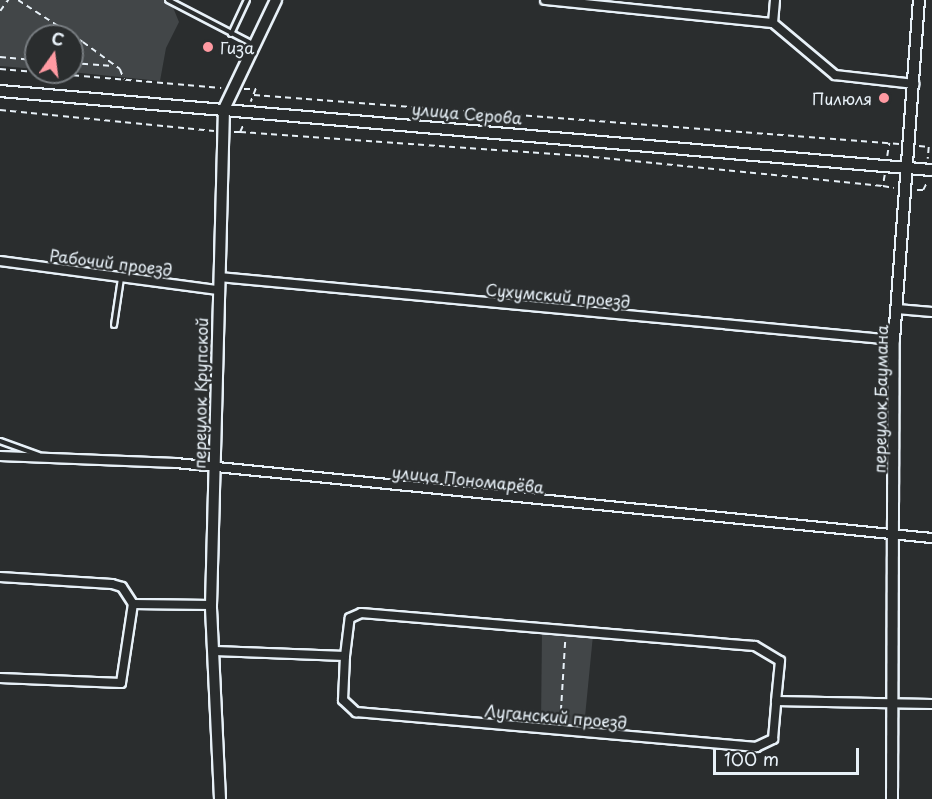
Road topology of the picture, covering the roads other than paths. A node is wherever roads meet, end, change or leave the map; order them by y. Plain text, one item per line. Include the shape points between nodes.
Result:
1 (168, 0) edge
2 (248, 0) edge
3 (276, 0) edge
4 (545, 0) edge
5 (775, 0) edge
6 (919, 0) edge
7 (618, 3) edge
8 (773, 23) junction
9 (231, 34) junction
10 (255, 44) junction
11 (914, 84) junction
12 (0, 91) edge
13 (224, 109) junction
14 (910, 168) junction
15 (932, 170) edge
16 (0, 261) edge
17 (121, 277) junction
18 (219, 277) junction
19 (218, 290) junction
20 (897, 309) junction
21 (932, 312) edge
22 (114, 325) dead end
23 (894, 340) junction
24 (0, 441) edge
25 (0, 456) edge
26 (45, 460) junction
27 (213, 467) junction
28 (896, 535) junction
29 (932, 538) edge
30 (0, 577) edge
31 (133, 604) junction
32 (211, 606) junction
33 (215, 651) junction
34 (345, 656) junction
35 (0, 678) edge
36 (776, 701) junction
37 (932, 704) edge
38 (897, 705) junction
39 (220, 799) edge
40 (892, 799) edge

1 - 9 lane
2 - 9 lane
3 - 10 street, переулок Крупской
4 - 7 street
5 - 8 street
6 - 11 street, переулок Баумана
7 - 8 street
8 - 11 street via 835,75
9 - 10 lane
10 - 13 street, переулок Крупской
11 - 14 street, переулок Баумана
12 - 13 street, улица Серова
13 - 14 street, улица Серова
13 - 18 street, переулок Крупской
14 - 15 street, улица Серова
14 - 20 street, переулок Баумана
16 - 17 street, Рабочий проезд
17 - 19 street, Рабочий проезд
17 - 22 lane
18 - 19 street, переулок Крупской
18 - 23 street, Сухумский проезд
19 - 27 street, переулок Крупской
20 - 21 street
20 - 23 street, переулок Баумана
23 - 28 street, переулок Баумана
24 - 26 lane
25 - 26 street, улица Пономарёва
26 - 27 street, улица Пономарёва via 119,459
27 - 28 street, улица Пономарёва
27 - 32 street, переулок Крупской
28 - 29 street, улица Пономарёва
28 - 38 street, переулок Баумана
30 - 31 street via 112,584 122,587
31 - 32 street
31 - 35 street via 121,683
32 - 33 street, переулок Крупской
33 - 34 street
33 - 39 street, переулок Крупской
34 - 36 street, Луганский проезд via 350,618 362,613 766,648 780,662
34 - 36 street, Луганский проезд via 343,700 350,710 764,747 773,739
36 - 38 street
37 - 38 street
38 - 40 street, переулок Баумана

